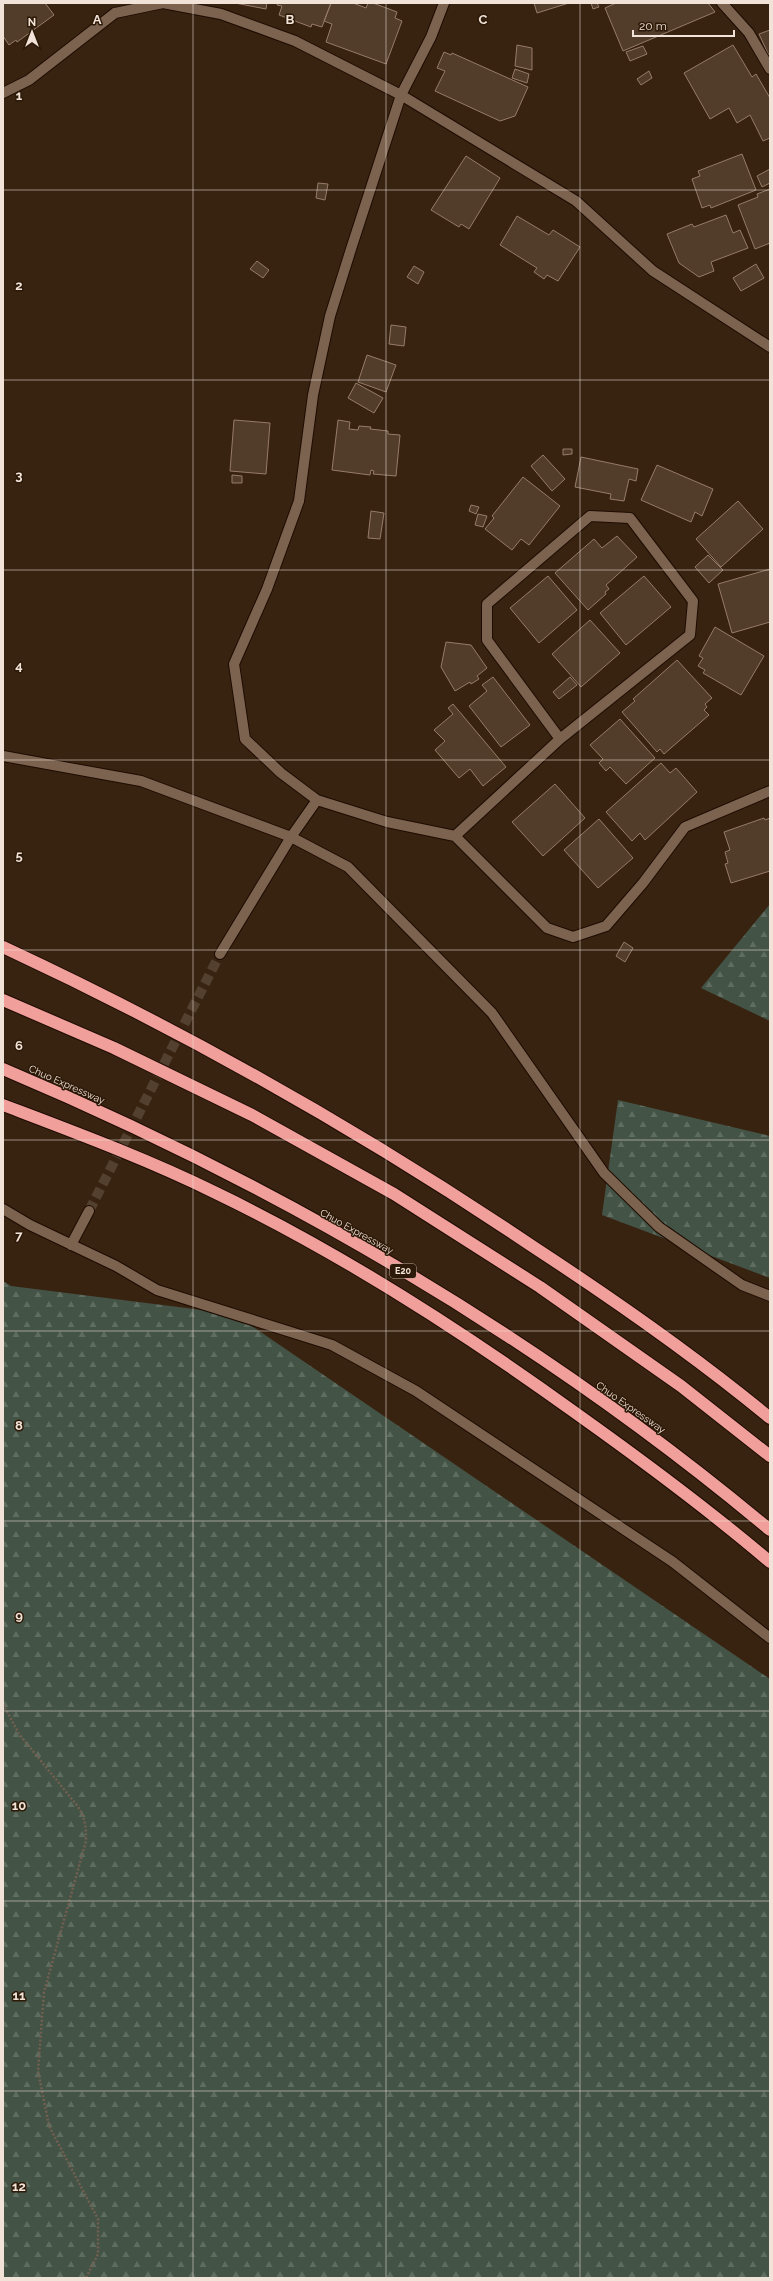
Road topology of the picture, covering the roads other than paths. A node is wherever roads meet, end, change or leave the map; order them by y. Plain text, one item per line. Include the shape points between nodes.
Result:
1 (444, 3) edge
2 (722, 3) edge
3 (770, 69) edge
4 (3, 93) edge
5 (401, 95) junction
6 (770, 347) edge
7 (560, 739) junction
8 (3, 756) edge
9 (770, 792) edge
10 (317, 800) junction
11 (455, 836) junction
12 (291, 837) junction
13 (3, 947) edge
14 (220, 954) tunnel mouth
15 (3, 1000) edge
16 (3, 1069) edge
17 (3, 1105) edge
18 (3, 1209) edge
19 (89, 1211) tunnel mouth
20 (71, 1245) junction
21 (770, 1296) edge
22 (770, 1418) edge
23 (770, 1456) edge
24 (770, 1530) edge
25 (770, 1562) edge
26 (770, 1638) edge

1 - 5 street via 431,37
2 - 3 street via 749,33
4 - 5 street via 29,80 115,13 163,3 221,14 295,41
5 - 6 street via 576,200 653,271
5 - 10 street via 330,316 313,395 299,501 267,589 234,664 245,739 282,773
7 - 7 street via 690,635 693,601 630,518 590,516 486,604 486,640
7 - 11 street
8 - 12 street via 141,781
9 - 11 street via 685,827 643,883 606,926 573,937 547,928
10 - 11 street via 387,822
10 - 12 street
12 - 14 street
12 - 21 street via 348,867 492,1013 604,1174 659,1227 742,1285
13 - 22 highway via 196,1044 349,1129 638,1316
15 - 23 highway via 114,1048 252,1115 394,1194 553,1296 681,1386
16 - 24 highway, Chuo Expressway / E20 via 76,1099 222,1170 368,1249 515,1341 652,1435
17 - 25 highway via 86,1136 215,1192 358,1269 502,1360 641,1460
18 - 20 street
19 - 20 street
20 - 26 street via 116,1266 157,1290 332,1345 416,1391 673,1562

